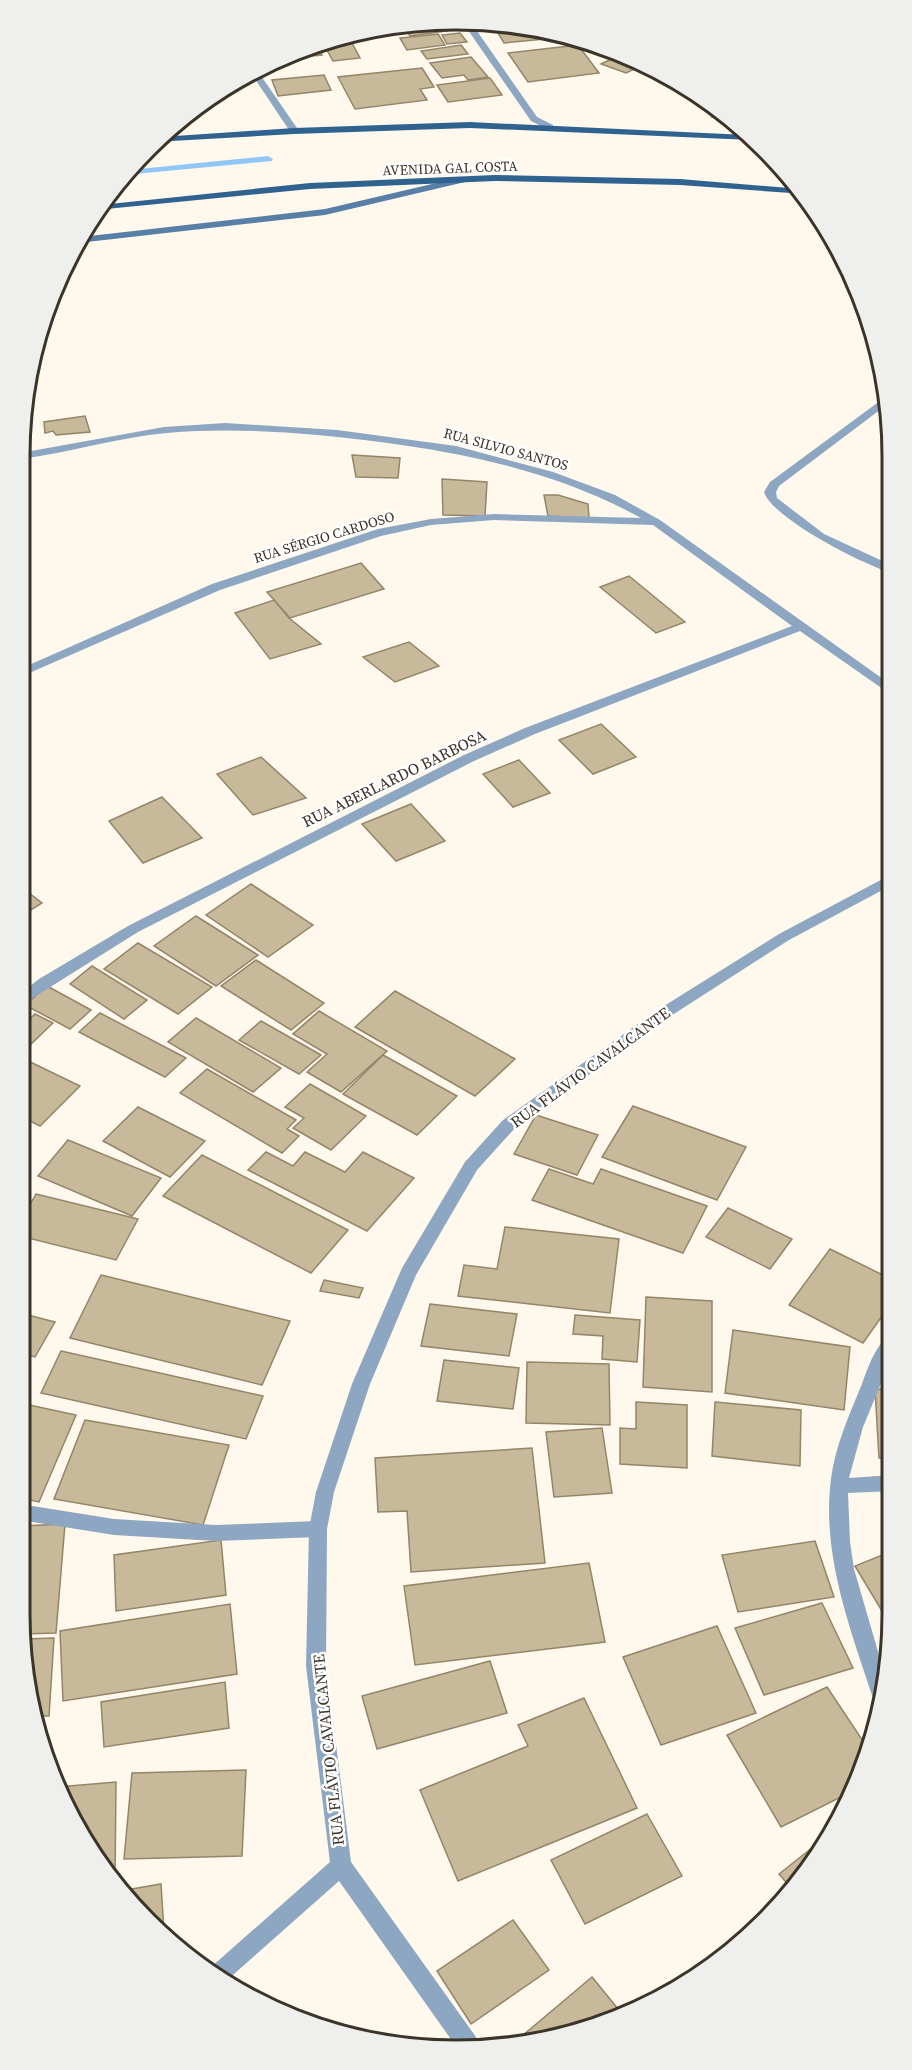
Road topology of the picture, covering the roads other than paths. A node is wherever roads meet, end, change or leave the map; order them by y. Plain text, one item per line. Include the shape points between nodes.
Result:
1 (472, 31) edge
2 (259, 79) edge
3 (550, 127) junction
4 (294, 131) junction
5 (738, 137) edge
6 (172, 139) edge
7 (462, 180) junction
8 (789, 191) edge
9 (111, 207) edge
10 (90, 239) edge
11 (879, 406) edge
12 (30, 454) edge
13 (656, 522) junction
14 (882, 565) edge
15 (802, 626) junction
16 (30, 669) edge
17 (882, 684) edge
18 (882, 884) edge
19 (30, 995) edge
20 (882, 1356) edge
21 (882, 1484) edge
22 (839, 1486) junction
23 (30, 1514) edge
24 (318, 1529) junction
25 (877, 1678) edge
26 (341, 1866) junction
27 (222, 1970) edge
28 (464, 2040) edge

1 - 3 street via 534,119
2 - 4 street
3 - 4 main road via 470,125
3 - 5 main road
4 - 6 main road
7 - 8 main road, AVENIDA GAL COSTA via 670,180
7 - 9 main road, AVENIDA GAL COSTA via 310,186
7 - 10 street via 325,212
11 - 14 street via 774,484 770,492 772,499 820,536
12 - 13 street, RUA SILVIO SANTOS via 164,430 225,426 338,433 456,449 549,474 611,497
13 - 15 street, RUA SILVIO SANTOS
13 - 16 street, RUA SÉRGIO CARDOSO via 494,517 431,522 378,533 216,587
15 - 17 street, RUA SILVIO SANTOS
15 - 19 street, RUA ABERLARDO BARBOSA via 530,731 437,773 133,929
18 - 24 street, RUA FLÁVIO CAVALCANTE via 784,937 660,1015 532,1106 490,1143 471,1166 408,1273 361,1384 325,1492
20 - 22 street via 855,1424
21 - 22 street
22 - 25 street via 841,1537 852,1601
23 - 24 street via 114,1527 216,1533
24 - 26 street, RUA FLÁVIO CAVALCANTE via 316,1666
26 - 27 street
26 - 28 street, RUA FLÁVIO CAVALCANTE

